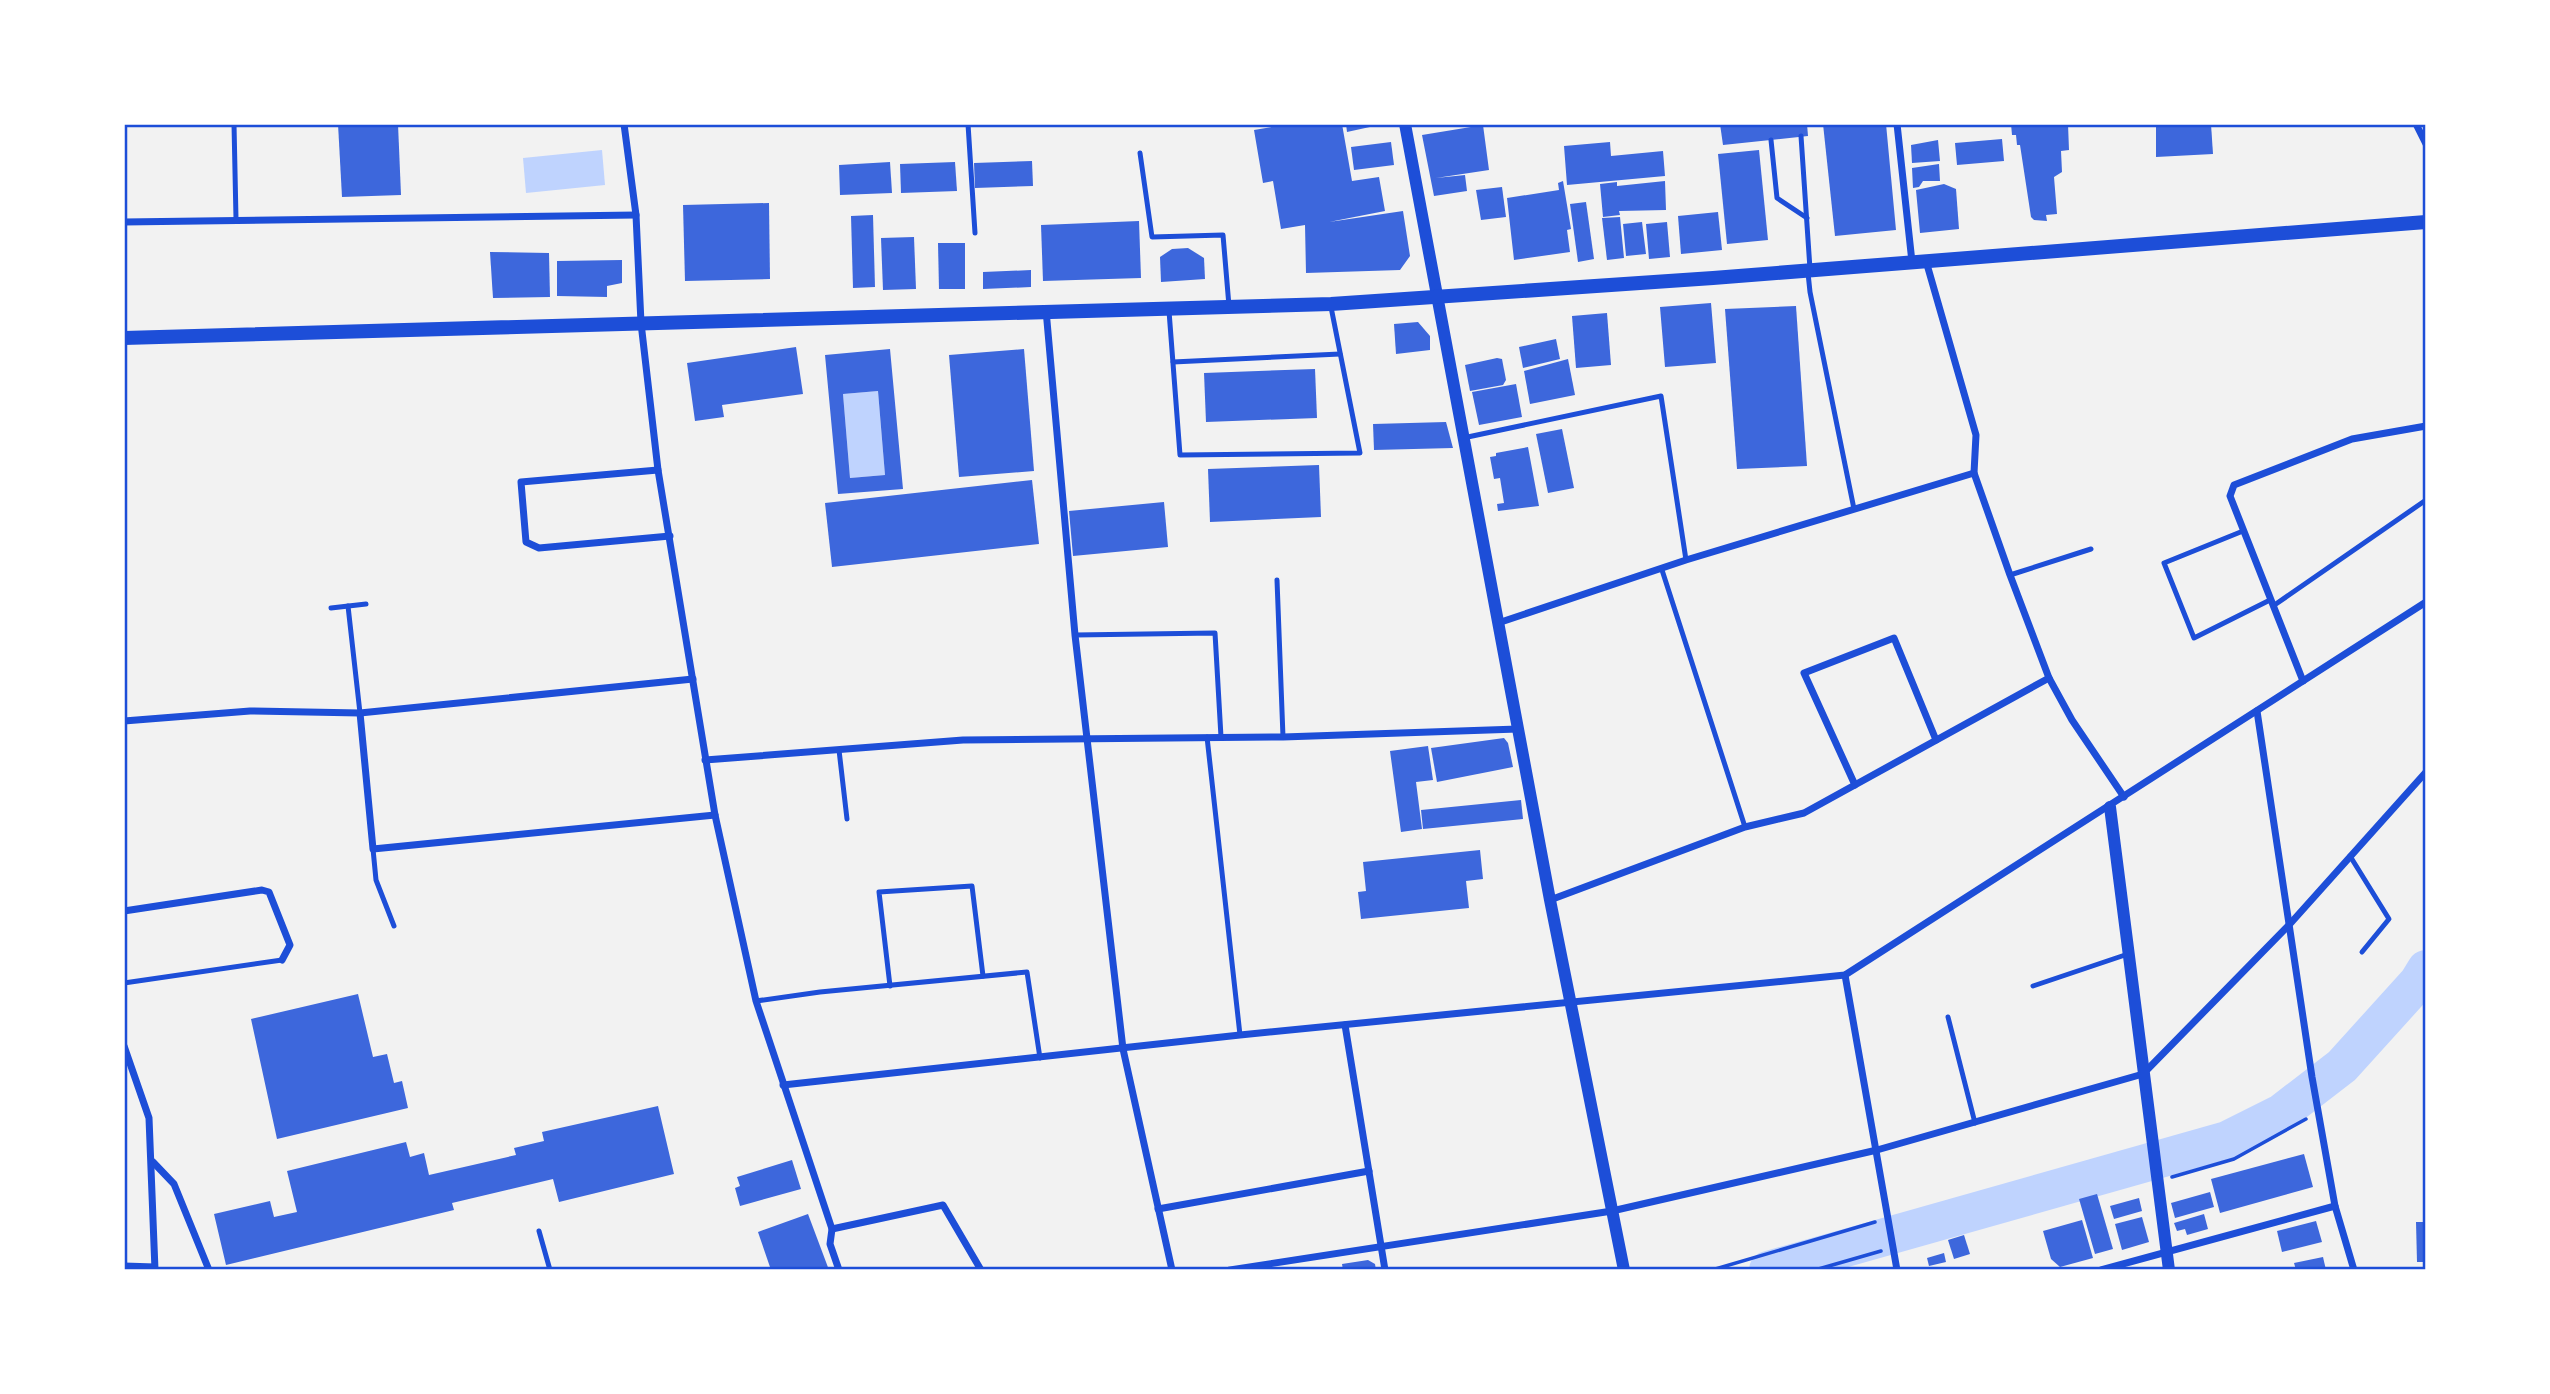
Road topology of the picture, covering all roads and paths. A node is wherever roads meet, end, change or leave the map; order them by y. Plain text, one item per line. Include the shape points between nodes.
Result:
1 (234, 124) edge
2 (624, 124) edge
3 (968, 124) edge
4 (1411, 124) edge
5 (1896, 124) edge
6 (2416, 124) edge
7 (1405, 125) edge
8 (1801, 136) dead end
9 (1771, 140) dead end
10 (2426, 144) edge
11 (1140, 153) dead end
12 (636, 215) junction
13 (1807, 218) junction
14 (236, 219) junction
15 (124, 222) edge
16 (2426, 222) edge
17 (975, 233) dead end
18 (1919, 261) junction
19 (1809, 270) junction
20 (1438, 298) junction
21 (1331, 304) junction
22 (1229, 306) junction
23 (1169, 308) junction
24 (1046, 310) junction
25 (641, 323) junction
26 (124, 338) edge
27 (1340, 354) junction
28 (1173, 362) junction
29 (2426, 426) edge
30 (1463, 438) junction
31 (658, 470) junction
32 (1974, 473) junction
33 (2426, 500) edge
34 (1854, 509) junction
35 (2243, 531) junction
36 (670, 536) junction
37 (2091, 549) dead end
38 (1686, 560) junction
39 (1662, 570) junction
40 (2010, 575) junction
41 (1278, 580) dead end
42 (2426, 602) edge
43 (2272, 603) junction
44 (366, 604) dead end
45 (348, 606) junction
46 (331, 608) dead end
47 (1498, 623) junction
48 (1075, 635) junction
49 (2049, 678) junction
50 (693, 679) junction
51 (2303, 681) junction
52 (2257, 711) junction
53 (360, 713) junction
54 (124, 721) edge
55 (1518, 729) junction
56 (1207, 737) junction
57 (1221, 737) junction
58 (1283, 737) junction
59 (1087, 740) junction
60 (1936, 740) junction
61 (839, 750) junction
62 (705, 760) junction
63 (2426, 772) edge
64 (1855, 785) junction
65 (2124, 797) junction
66 (2110, 807) junction
67 (715, 815) junction
68 (847, 820) dead end
69 (1745, 827) junction
70 (373, 849) junction
71 (2350, 856) junction
72 (1550, 900) junction
73 (124, 911) edge
74 (2289, 925) junction
75 (394, 926) dead end
76 (2362, 952) dead end
77 (2128, 954) junction
78 (282, 960) joint
79 (1845, 975) junction
80 (983, 976) junction
81 (124, 983) edge
82 (890, 986) junction
83 (2033, 986) dead end
84 (756, 1001) junction
85 (1572, 1005) junction
86 (1948, 1017) dead end
87 (1345, 1025) junction
88 (1240, 1035) junction
89 (124, 1046) edge
90 (1123, 1049) junction
91 (1040, 1058) junction
92 (2143, 1074) junction
93 (783, 1086) junction
94 (2319, 1108) junction
95 (1975, 1124) junction
96 (1877, 1150) junction
97 (153, 1162) junction
98 (1369, 1171) junction
99 (2157, 1181) junction
100 (2335, 1206) junction
101 (1158, 1209) junction
102 (1612, 1210) junction
103 (1888, 1218) junction
104 (832, 1229) junction
105 (539, 1231) dead end
106 (1381, 1247) junction
107 (1892, 1247) junction
108 (2166, 1252) junction
109 (124, 1265) edge
110 (155, 1268) edge
111 (209, 1270) edge
112 (550, 1270) edge
113 (838, 1270) edge
114 (981, 1270) edge
115 (1172, 1270) edge
116 (1230, 1270) edge
117 (1385, 1270) edge
118 (1624, 1270) edge
119 (1713, 1270) edge
120 (1815, 1270) edge
121 (1897, 1270) edge
122 (2101, 1270) edge
123 (2169, 1270) edge
124 (2354, 1270) edge

1 - 14 lane
2 - 12 street
3 - 17 lane
4 - 7 street
5 - 18 street
6 - 10 street
7 - 20 street
8 - 13 lane
9 - 13 lane via 1777,198
11 - 22 lane via 1152,237 1223,235
12 - 14 street
12 - 25 street
13 - 19 lane
14 - 15 street
16 - 18 main road
18 - 19 main road
18 - 32 street via 1976,435
19 - 20 main road
19 - 34 lane
20 - 21 main road
20 - 30 street
21 - 22 main road
21 - 27 lane
22 - 23 main road
23 - 24 main road
23 - 28 lane
24 - 25 main road
24 - 48 street
25 - 26 main road
25 - 31 street
27 - 28 lane
27 - 28 lane via 1360,453 1180,455
29 - 35 street via 2352,439 2234,485 2230,496
30 - 38 lane via 1661,396
30 - 47 street
31 - 36 street
31 - 36 street via 521,482 526,542 539,548
32 - 34 street
32 - 40 street
33 - 43 lane
34 - 38 street
35 - 43 street
35 - 43 lane via 2164,563 2194,638
36 - 50 street
37 - 40 lane
38 - 39 street
39 - 47 street
39 - 69 lane
40 - 49 street
41 - 58 lane
42 - 51 street
43 - 51 street
44 - 45 lane
45 - 46 lane
45 - 53 lane
47 - 55 street
48 - 57 lane via 1214,633
48 - 59 street
49 - 60 street
49 - 65 street
50 - 53 street
50 - 62 street
51 - 52 street
52 - 65 street
52 - 74 street
53 - 54 street via 250,711
53 - 70 street
55 - 58 street
55 - 72 street
56 - 57 street
56 - 59 street
56 - 88 lane
57 - 58 street
59 - 61 street via 963,740
59 - 90 street
60 - 64 street
60 - 64 street via 1894,638 1804,674
61 - 62 street
61 - 68 lane
62 - 67 street
63 - 71 street
64 - 69 street via 1804,813
65 - 66 street
66 - 77 street
66 - 79 street
67 - 70 street
67 - 84 street
69 - 72 street
70 - 75 lane via 376,880
71 - 74 street
71 - 76 lane via 2389,919
72 - 85 street
73 - 78 street via 269,892 290,945
74 - 92 street
74 - 94 street
77 - 83 lane
77 - 92 street
78 - 81 lane
79 - 85 street
79 - 96 street
80 - 82 lane
80 - 82 lane via 972,886 879,892
80 - 91 lane via 1027,972
82 - 84 lane
84 - 93 street
85 - 87 street
85 - 102 street
86 - 95 lane
87 - 88 street
87 - 98 street
88 - 90 street
89 - 97 street via 149,1118
90 - 91 street
90 - 101 street
91 - 93 street
92 - 95 street
92 - 99 street
93 - 104 street
94 - 99 path via 2270,1142 2234,1159
94 - 100 street
95 - 96 street
96 - 102 street
96 - 103 street
97 - 110 street
97 - 111 street via 174,1184
98 - 101 street
98 - 106 street
99 - 108 street
100 - 108 street
100 - 124 street
101 - 115 street
102 - 106 street
102 - 118 street
103 - 107 street
103 - 119 path
104 - 113 street via 830,1244
104 - 114 street via 943,1205
105 - 112 lane
106 - 116 street
106 - 117 street
107 - 120 path
107 - 121 street
108 - 122 street
108 - 123 street
109 - 110 lane

